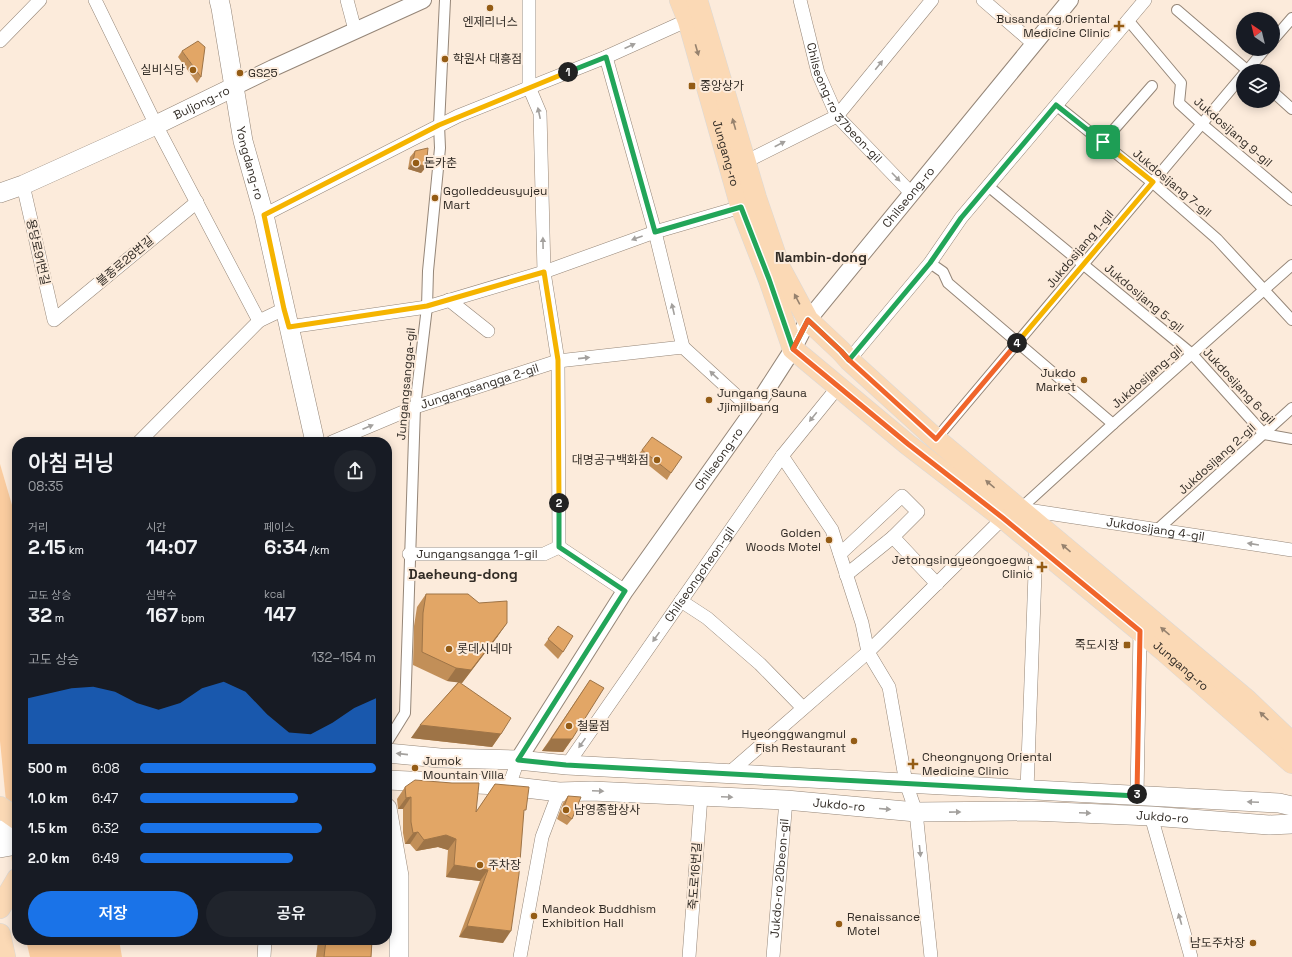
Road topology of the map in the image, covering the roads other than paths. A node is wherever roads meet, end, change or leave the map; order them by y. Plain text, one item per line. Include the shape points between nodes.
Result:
1 (40, 0) edge
2 (94, 0) edge
3 (219, 0) edge
4 (347, 0) edge
5 (445, 0) edge
6 (529, 0) edge
7 (680, 0) edge
8 (697, 0) edge
9 (800, 0) edge
10 (932, 0) edge
11 (983, 0) edge
12 (1070, 0) edge
13 (1145, 0) edge
14 (417, 1) edge
15 (1177, 10) dead end
16 (1292, 18) edge
17 (688, 20) junction
18 (1128, 20) junction
19 (355, 30) junction
20 (1280, 32) edge
21 (0, 41) edge
22 (1034, 44) junction
23 (1259, 56) edge
24 (606, 57) junction
25 (1237, 64) edge
26 (1253, 64) edge
27 (1236, 84) edge
28 (1152, 86) dead end
29 (529, 87) junction
30 (234, 88) junction
31 (1280, 98) edge
32 (1056, 105) junction
33 (1292, 109) edge
34 (837, 116) junction
35 (1202, 124) junction
36 (156, 125) junction
37 (439, 125) junction
38 (1103, 142) junction
39 (745, 162) junction
40 (1153, 182) junction
41 (23, 185) junction
42 (988, 186) junction
43 (0, 193) edge
44 (911, 193) junction
45 (1292, 200) edge
46 (197, 202) junction
47 (741, 207) junction
48 (264, 215) junction
49 (655, 232) junction
50 (930, 263) junction
51 (1083, 265) junction
52 (1292, 265) edge
53 (544, 272) junction
54 (1264, 289) junction
55 (449, 300) junction
56 (427, 306) junction
57 (284, 309) junction
58 (54, 320) joint
59 (808, 320) junction
60 (1292, 320) edge
61 (259, 321) junction
62 (289, 327) junction
63 (488, 331) dead end
64 (1018, 342) junction
65 (682, 346) junction
66 (793, 349) junction
67 (1192, 354) junction
68 (558, 360) junction
69 (849, 360) junction
70 (838, 387) junction
71 (415, 407) junction
72 (1292, 408) edge
73 (753, 411) junction
74 (1113, 424) junction
75 (1264, 434) junction
76 (144, 437) edge
77 (314, 437) edge
78 (344, 437) edge
79 (936, 439) junction
80 (1292, 439) edge
81 (782, 456) junction
82 (1012, 513) junction
83 (1158, 529) junction
84 (893, 537) junction
85 (1036, 546) junction
86 (559, 547) junction
87 (1292, 550) edge
88 (409, 554) junction
89 (840, 554) junction
90 (846, 575) junction
91 (937, 584) junction
92 (625, 591) junction
93 (681, 601) junction
94 (1140, 631) junction
95 (868, 652) junction
96 (803, 708) junction
97 (392, 734) edge
98 (1292, 743) edge
99 (392, 753) edge
100 (518, 760) junction
101 (1292, 763) edge
102 (566, 765) junction
103 (728, 774) junction
104 (392, 780) edge
105 (906, 783) junction
106 (508, 786) junction
107 (1027, 790) junction
108 (559, 792) junction
109 (701, 796) junction
110 (1137, 796) junction
111 (786, 800) junction
112 (1292, 806) edge
113 (0, 807) edge
114 (916, 812) junction
115 (12, 815) edge
116 (1151, 816) junction
117 (1288, 828) edge
118 (0, 830) edge
119 (12, 830) edge
120 (392, 836) edge
121 (12, 846) edge
122 (0, 848) edge
123 (12, 888) edge
124 (0, 908) edge
125 (0, 934) edge
126 (265, 945) edge
127 (5, 957) edge
128 (264, 957) edge
129 (399, 957) edge
130 (520, 957) edge
131 (689, 957) edge
132 (773, 957) edge
133 (931, 957) edge
134 (1191, 957) edge

1 - 21 street
2 - 36 street
3 - 30 main road, Yongdang-ro
4 - 19 street
5 - 37 street, Jungangsangga-gil
6 - 29 street
7 - 17 main road, Jungang-ro
39 -> 8 main road, Jungang-ro
9 - 34 street, Chilseong-ro 37beon-gil via 818,73
34 -> 10 street
11 - 22 street
12 - 22 street, Chilseong-ro
13 - 18 street
14 - 19 street, Buljong-ro
15 - 25 street
16 - 20 street
24 -> 17 street
17 -> 47 main road, Jungang-ro
18 - 32 street
18 - 35 street, Jukdosijang 9-gil via 1182,83 1179,102
19 - 30 street, Buljong-ro
22 - 44 street, Chilseong-ro
23 - 26 street, Jukdosijang 1-gil
24 - 29 street
24 - 49 street
27 - 35 street, Jukdosijang 1-gil
28 - 38 street
29 - 37 street
53 -> 29 street via 540,113
30 - 36 main road, Buljong-ro
30 - 48 main road, Yongdang-ro via 243,141
31 - 33 street
32 - 38 street, Jukdosijang 7-gil
32 - 42 street
39 -> 34 street
34 -> 44 street, Chilseong-ro 37beon-gil
35 - 40 street, Jukdosijang 1-gil
35 - 45 street, Jukdosijang 9-gil
36 - 41 main road, Buljong-ro
36 - 46 street
37 - 48 street
37 - 56 street, Jungangsangga-gil via 440,148
38 - 40 street, Jukdosijang 7-gil
59 -> 39 main road, Jungang-ro via 780,268
40 - 51 street, Jukdosijang 1-gil
40 - 54 street, Jukdosijang 7-gil via 1217,239
41 - 43 main road, Buljong-ro
41 - 58 street, 용당로91번길
42 - 50 street via 961,218
42 - 51 street, Jukdosijang 5-gil
44 - 59 street, Chilseong-ro
46 - 58 street, 불종로28번길
46 - 61 street
47 - 49 street
47 - 66 main road, Jungang-ro
48 - 57 main road, Yongdang-ro
49 -> 53 street
65 -> 49 street
50 - 64 street via 943,272 948,283
50 - 69 street
51 - 64 street, Jukdosijang 1-gil
51 - 67 street, Jukdosijang 5-gil
52 - 54 street, Jukdosijang-gil
53 - 55 street
53 - 68 street
54 - 60 street, Jukdosijang 7-gil
54 - 67 street, Jukdosijang-gil
55 - 56 street
55 - 63 street
56 - 62 street
56 - 71 street, Jungangsangga-gil
57 - 61 street
57 - 62 main road, Yongdang-ro
59 - 66 street, Chilseong-ro
59 - 69 main road, Jungang-ro
61 - 76 street
62 - 77 main road, Yongdang-ro
64 - 74 street
64 - 79 street, Jukdosijang 1-gil
68 -> 65 street, Jungangsangga 2-gil
73 -> 65 street
66 - 70 main road, Jungang-ro
66 - 73 street, Chilseong-ro
67 - 74 street, Jukdosijang-gil
67 - 75 street, Jukdosijang 6-gil
68 - 71 street, Jungangsangga 2-gil
68 - 86 street
69 - 79 main road, Jungang-ro
70 -> 81 street, Chilseongcheon-gil
70 - 82 main road, Jungang-ro via 908,444
78 -> 71 street, Jungangsangga 2-gil
71 - 88 street, Jungangsangga-gil
72 - 75 street, Jukdosijang 2-gil
73 - 92 street, Chilseong-ro
74 - 82 street, Jukdosijang-gil
75 - 80 street, Jukdosijang 6-gil
75 - 83 street, Jukdosijang 2-gil
82 -> 79 main road, Jungang-ro
81 - 89 street via 832,530
81 - 93 street, Chilseongcheon-gil
82 - 83 street, Jukdosijang 4-gil
82 - 85 main road, Jungang-ro
82 - 91 street
98 -> 82 main road, Jungang-ro via 1246,700
87 -> 83 street, Jukdosijang 4-gil
84 - 89 street via 918,512 902,496
84 - 90 street
84 - 91 street
85 - 94 main road, Jungang-ro
85 - 107 street
86 - 88 street, Jungangsangga 1-gil via 544,554
86 - 92 street
88 - 97 street, Jungangsangga-gil via 405,713
89 - 90 street
90 - 95 street
91 - 95 street
92 - 100 street, Chilseong-ro
93 - 96 street via 707,618 760,664
93 -> 102 street, Chilseongcheon-gil
94 - 101 main road, Jungang-ro
94 - 110 street
95 - 96 street
95 - 105 street via 889,687
96 - 103 street
100 -> 99 main road, Jukdo-ro via 440,758
100 - 102 main road, Jukdo-ro
100 - 106 street
102 - 103 main road, Jukdo-ro
103 - 105 main road, Jukdo-ro
104 - 106 main road, Jukdo-ro
105 - 107 main road, Jukdo-ro
105 - 114 street
106 - 108 main road, Jukdo-ro
107 - 110 main road, Jukdo-ro
108 -> 109 main road, Jukdo-ro
108 - 130 street via 542,838
109 -> 111 main road, Jukdo-ro
109 - 131 street, 죽도로16번길
112 -> 110 main road, Jukdo-ro via 1279,803
111 -> 114 main road, Jukdo-ro
111 - 132 street, Jukdo-ro 20beon-gil
113 - 115 main road
114 -> 116 main road, Jukdo-ro via 1031,811
114 -> 133 street
116 - 117 main road, Jukdo-ro
134 -> 116 street
118 - 119 main road
120 - 129 main road via 399,876
121 - 122 main road
123 - 124 main road
125 - 127 main road
126 - 128 street

